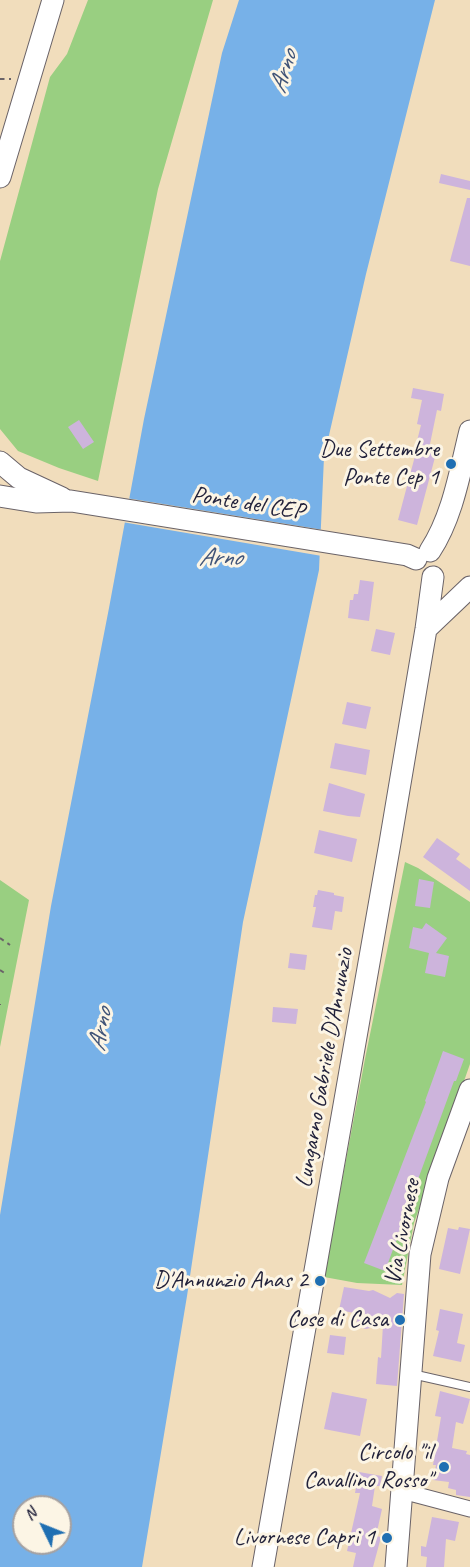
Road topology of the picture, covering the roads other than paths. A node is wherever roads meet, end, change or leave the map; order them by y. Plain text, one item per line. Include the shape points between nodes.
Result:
1 (53, 0) edge
2 (0, 177) edge
3 (470, 431) edge
4 (0, 462) edge
5 (0, 496) edge
6 (71, 501) junction
7 (423, 555) junction
8 (435, 576) junction
9 (470, 585) edge
10 (426, 628) junction
11 (470, 1090) edge
12 (411, 1374) junction
13 (470, 1387) edge
14 (402, 1491) junction
15 (470, 1509) edge
16 (263, 1567) edge
17 (396, 1567) edge

1 - 2 main road
3 - 7 main road via 447,515 436,542
4 - 6 main road, Ponte del CEP via 19,478
5 - 6 main road, Ponte del CEP via 36,502
6 - 7 main road, Ponte del CEP
7 - 8 main road via 436,554 441,558 442,567
8 - 9 main road via 457,585
8 - 10 main road, Lungarno Gabriele D'Annunzio
9 - 10 main road
10 - 16 main road, Lungarno Gabriele D'Annunzio
11 - 12 main road, Via Livornese via 438,1178 422,1241
12 - 13 lane
12 - 14 main road, Via Livornese
14 - 15 street
14 - 17 main road, Via Livornese

